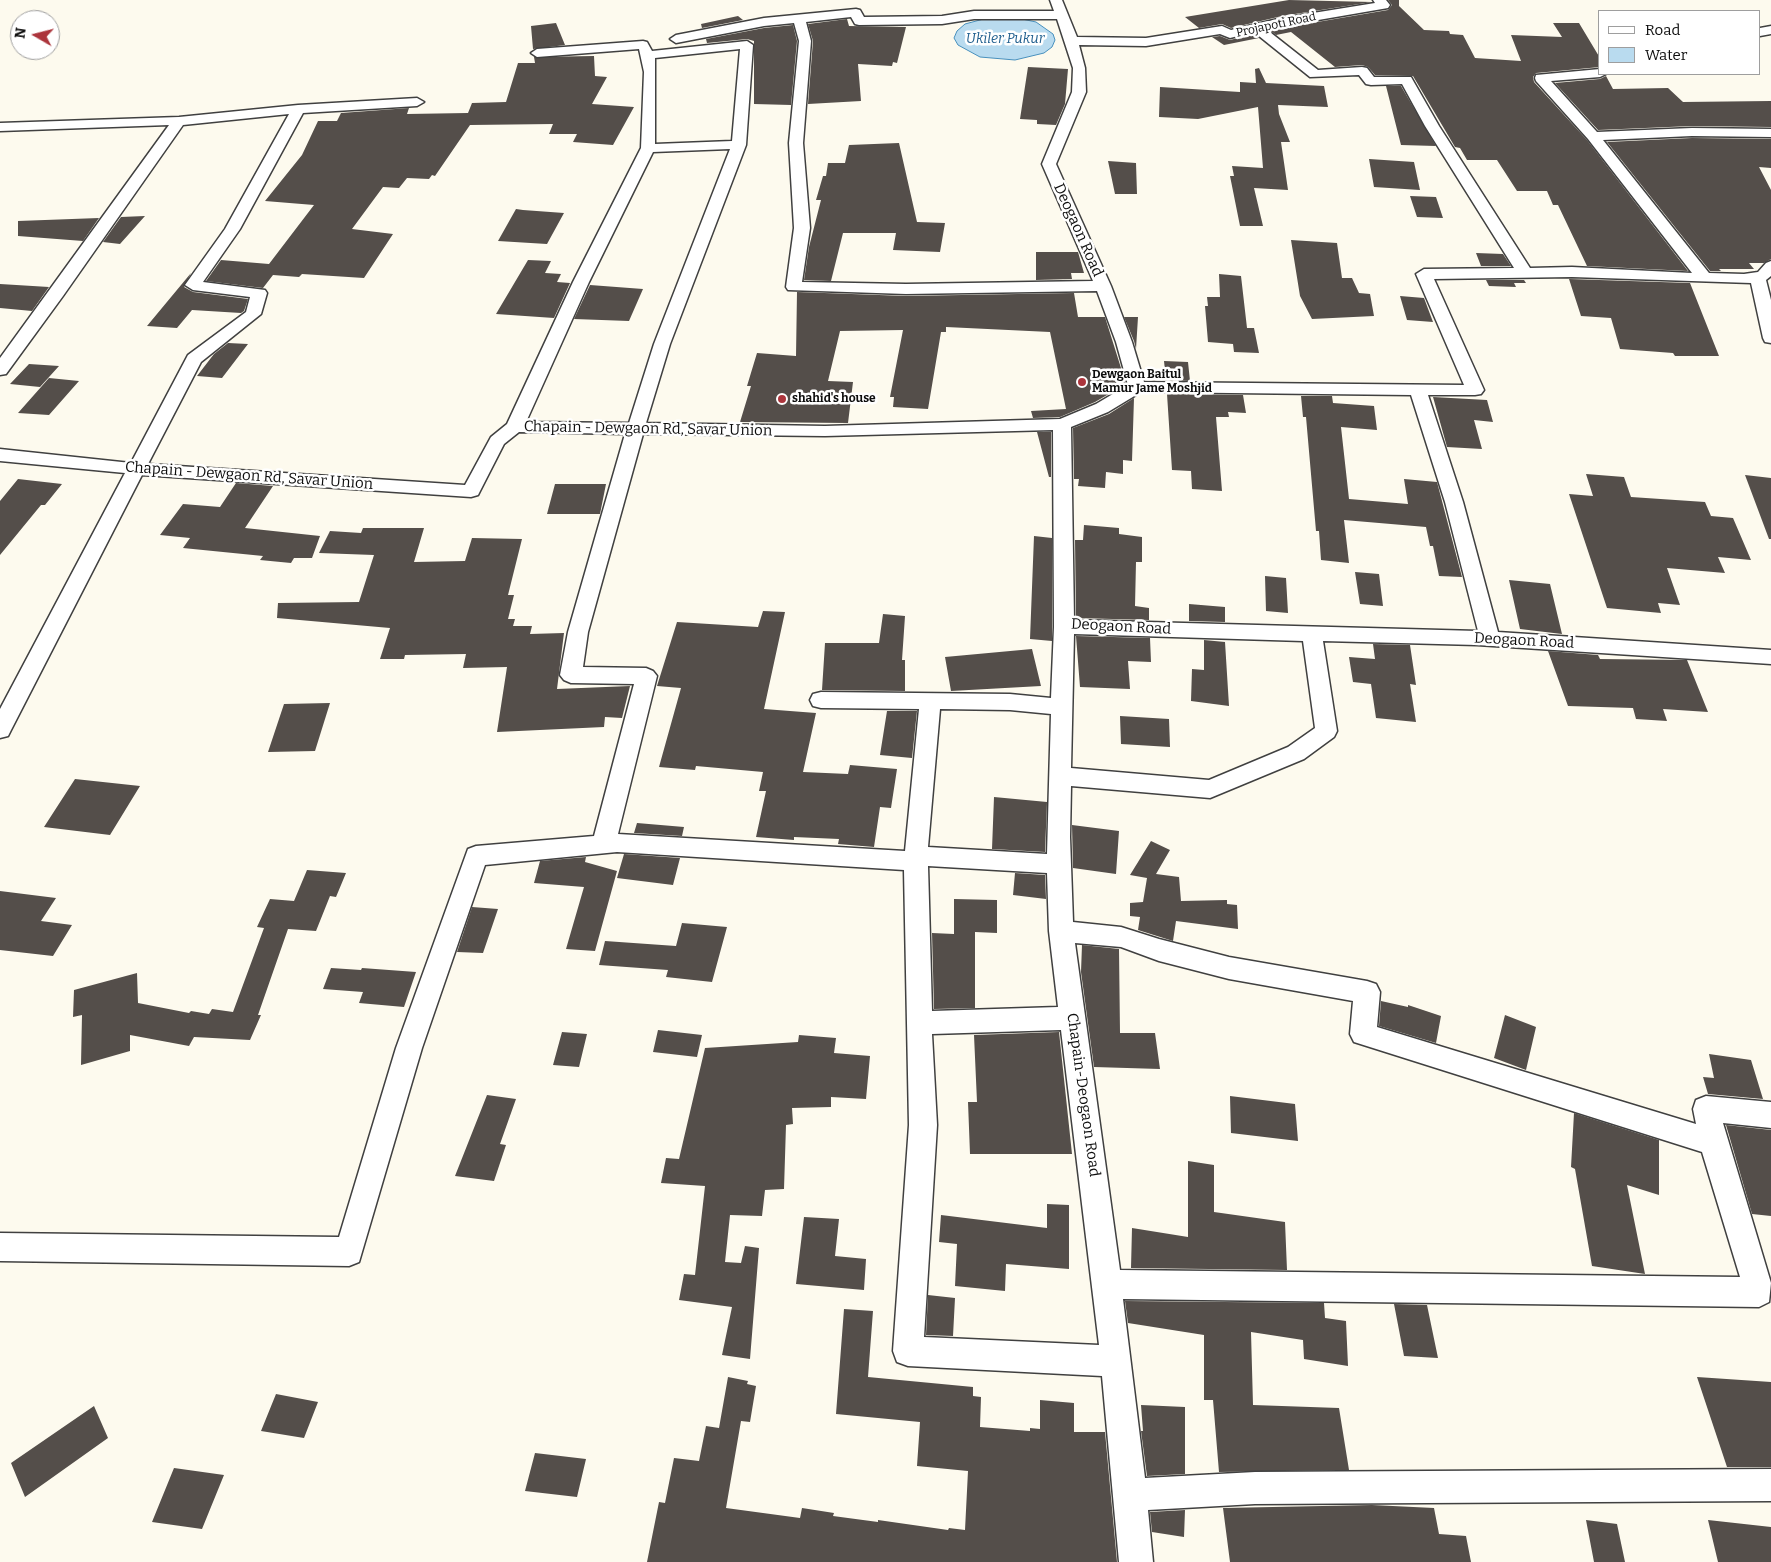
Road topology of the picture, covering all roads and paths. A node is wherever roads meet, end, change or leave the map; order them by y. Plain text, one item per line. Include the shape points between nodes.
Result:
1 (1056, 0) edge
2 (1379, 0) edge
3 (1062, 15) junction
4 (799, 19) junction
5 (1257, 28) junction
6 (1072, 41) junction
7 (645, 50) junction
8 (536, 53) dead end
9 (1598, 61) edge
10 (1598, 69) edge
11 (1598, 71) edge
12 (416, 102) dead end
13 (298, 109) junction
14 (178, 121) junction
15 (0, 127) edge
16 (1771, 133) edge
17 (1592, 136) junction
18 (738, 145) junction
19 (648, 148) junction
20 (1771, 266) edge
21 (1525, 273) junction
22 (1758, 277) junction
23 (1704, 278) junction
24 (1103, 286) junction
25 (1771, 338) edge
26 (0, 370) edge
27 (1138, 386) junction
28 (1418, 389) junction
29 (1062, 424) junction
30 (515, 427) junction
31 (635, 430) junction
32 (0, 455) edge
33 (138, 469) junction
34 (1064, 627) junction
35 (1312, 633) junction
36 (1490, 639) junction
37 (1771, 657) edge
38 (822, 700) dead end
39 (930, 701) junction
40 (1062, 707) junction
41 (0, 730) edge
42 (1061, 776) junction
43 (603, 845) junction
44 (916, 859) junction
45 (1059, 864) junction
46 (1061, 931) junction
47 (1072, 1018) junction
48 (919, 1023) junction
49 (1771, 1115) edge
50 (1713, 1142) junction
51 (0, 1247) edge
52 (1107, 1284) junction
53 (1116, 1362) junction
54 (1771, 1485) edge
55 (1132, 1495) junction
56 (1136, 1562) edge

1 - 3 street, Deogaon Road
2 - 5 street, Projapoti Road via 1384,5
3 - 4 street via 974,15 942,20 859,21 856,13
3 - 6 street, Deogaon Road
4 - 7 street via 764,22
4 - 24 street via 805,41 796,143 802,228 794,287
5 - 6 street, Projapoti Road via 1230,34 1222,30 1146,42
5 - 21 street via 1315,74 1362,71 1371,81 1406,80
6 - 24 street, Deogaon Road via 1079,68 1079,92 1049,164
7 - 8 street
7 - 18 street via 747,45
7 - 19 street via 650,72
9 - 10 street via 1591,61
11 - 17 street via 1542,78
12 - 13 street
13 - 14 street
13 - 33 street via 232,229 193,285 259,293 253,314 194,359
14 - 15 street
14 - 26 street
16 - 17 street
17 - 23 street
18 - 19 street
18 - 31 street via 662,344
19 - 30 street via 581,282
20 - 22 street via 1764,276
21 - 23 street
21 - 28 street via 1424,274 1475,390
22 - 23 street
22 - 25 street
24 - 27 street, Deogaon Road
27 - 28 street
27 - 29 street via 1102,408
28 - 36 street via 1454,502
29 - 31 street, Chapain - Dewgaon Rd, Savar Union via 826,431
29 - 34 street, Deogaon Road
30 - 31 street, Chapain - Dewgaon Rd, Savar Union
30 - 33 street, Chapain - Dewgaon Rd, Savar Union via 497,441 471,491
31 - 43 street via 578,632 571,674 646,676
32 - 33 street, Chapain - Dewgaon Rd, Savar Union
33 - 41 street
34 - 35 street, Deogaon Road
34 - 40 street, Chapain-Deogaon Road
35 - 36 street, Deogaon Road
35 - 42 street via 1326,731 1296,753 1210,789
36 - 37 street, Deogaon Road
38 - 39 street
39 - 40 street via 1010,702
39 - 44 street
40 - 42 street, Chapain-Deogaon Road
42 - 45 street, Chapain-Deogaon Road
43 - 44 street via 617,843
43 - 51 street via 476,856 409,1048 349,1252
44 - 45 street
44 - 48 street
45 - 46 street, Chapain-Deogaon Road
46 - 47 street, Chapain-Deogaon Road
46 - 50 street via 1122,937 1229,968 1367,992 1363,1034
47 - 48 street
47 - 52 street, Chapain-Deogaon Road
48 - 53 street via 923,1124 908,1351
49 - 50 street via 1706,1109
50 - 52 street via 1759,1292
52 - 53 street, Chapain-Deogaon Road
53 - 55 street, Chapain-Deogaon Road
54 - 55 street via 1255,1488
55 - 56 street, Chapain-Deogaon Road

